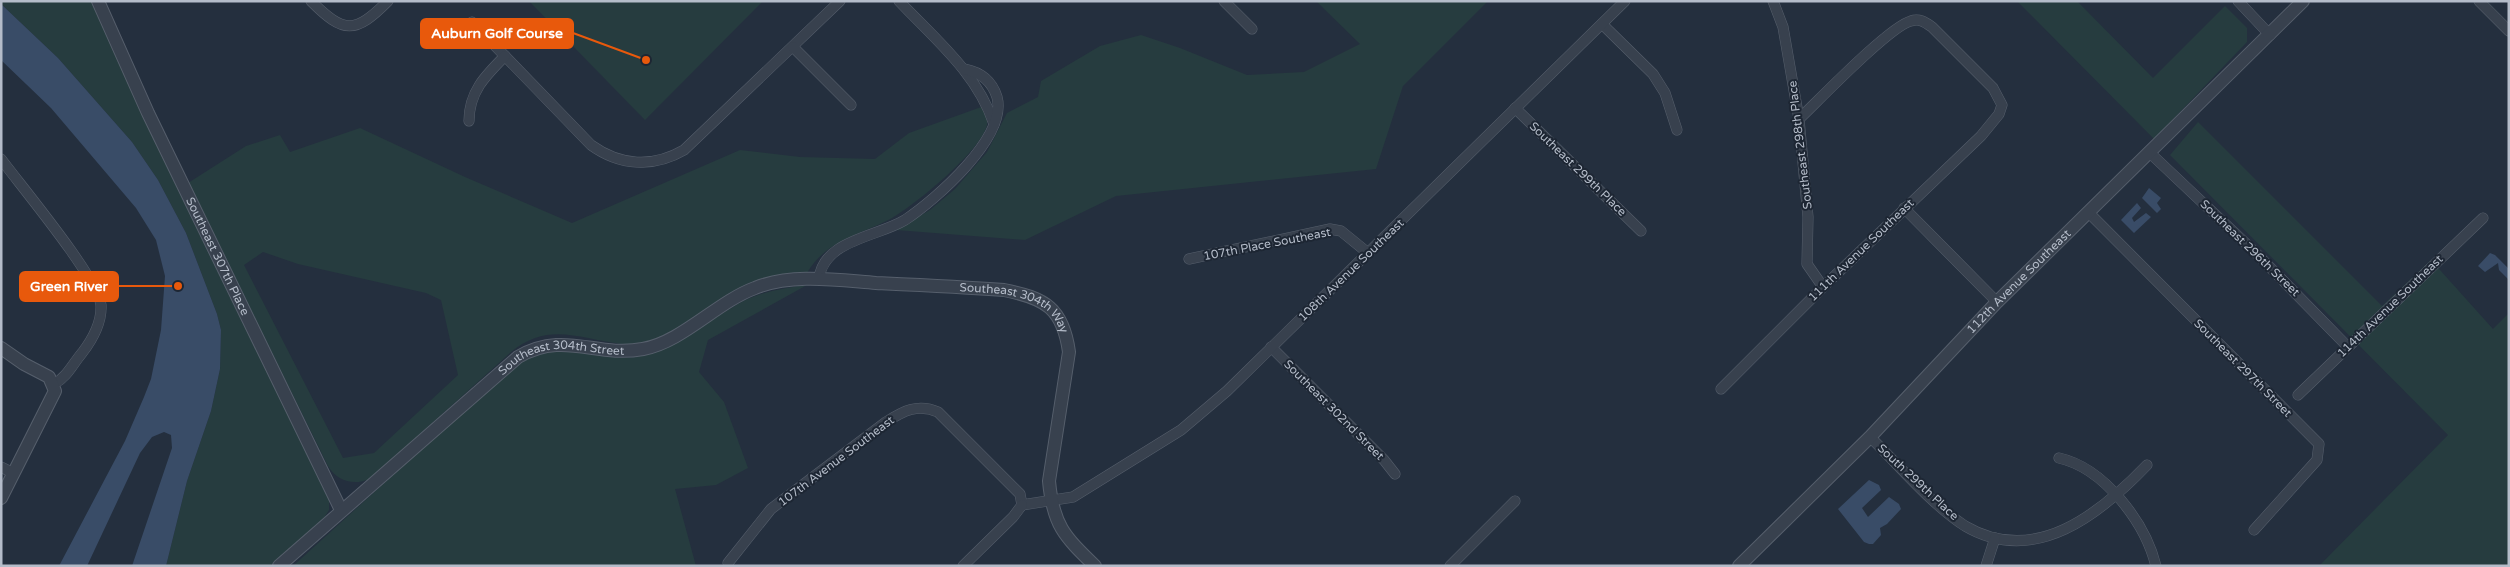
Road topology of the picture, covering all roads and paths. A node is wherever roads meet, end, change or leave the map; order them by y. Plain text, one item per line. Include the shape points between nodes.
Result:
1 (98, 1) edge
2 (311, 1) edge
3 (388, 1) edge
4 (840, 1) edge
5 (899, 1) edge
6 (1224, 1) edge
7 (1625, 1) edge
8 (1773, 1) edge
9 (2238, 1) edge
10 (2304, 1) edge
11 (2479, 1) edge
12 (472, 22) dead end
13 (1602, 24) junction
14 (1252, 28) dead end
15 (2509, 30) edge
16 (2270, 34) junction
17 (793, 47) junction
18 (505, 56) junction
19 (964, 69) junction
20 (851, 105) dead end
21 (1515, 108) junction
22 (1799, 119) junction
23 (469, 122) dead end
24 (994, 124) junction
25 (1677, 130) dead end
26 (2150, 153) junction
27 (1, 159) edge
28 (1904, 208) junction
29 (2089, 213) junction
30 (2483, 218) dead end
31 (1641, 231) dead end
32 (1368, 253) junction
33 (1189, 259) dead end
34 (818, 279) junction
35 (1823, 287) junction
36 (1997, 302) junction
37 (2347, 346) junction
38 (1, 348) edge
39 (1271, 348) junction
40 (54, 384) junction
41 (1721, 389) dead end
42 (2298, 395) dead end
43 (1870, 436) junction
44 (2058, 458) dead end
45 (2147, 465) dead end
46 (1, 467) edge
47 (13, 473) junction
48 (1395, 474) dead end
49 (2117, 496) junction
50 (1, 498) edge
51 (1515, 501) dead end
52 (1051, 502) junction
53 (1022, 505) junction
54 (340, 510) junction
55 (2254, 530) dead end
56 (1995, 538) junction
57 (728, 563) dead end
58 (279, 566) edge
59 (963, 566) edge
60 (1094, 566) edge
61 (1450, 566) edge
62 (1739, 566) edge
63 (1986, 566) edge
64 (2156, 566) edge

1 - 54 street, Southeast 307th Place via 148,113
2 - 3 street via 339,25 356,25 374,15
4 - 17 street
5 - 19 street
6 - 14 street
7 - 13 street, 108th Avenue Southeast
8 - 22 street, Southeast 298th Place via 1782,27
9 - 16 street
10 - 16 street, 112th Avenue Southeast
11 - 15 street
12 - 18 street
13 - 21 street, 108th Avenue Southeast
13 - 25 street via 1653,74 1666,93
16 - 26 street, 112th Avenue Southeast
17 - 18 street via 684,150 658,162 628,162 606,155 591,145
17 - 20 street
18 - 23 street via 477,86 471,101
19 - 24 street via 984,99
19 - 24 street via 984,77 996,95 998,106
21 - 31 street, Southeast 299th Place
21 - 32 street, 108th Avenue Southeast
22 - 28 street, 111th Avenue Southeast via 1891,33 1913,20 1923,21 1932,27 1993,88 2000,99 2001,111 1981,136
22 - 35 street, Southeast 298th Place via 1808,217 1807,264
24 - 34 street via 980,148 934,197 904,220 840,248 827,258
26 - 29 street, 112th Avenue Southeast
26 - 37 street, Southeast 296th Street via 2258,255
27 - 40 street via 90,278 101,304 100,322 87,346 65,378
28 - 35 street, 111th Avenue Southeast
28 - 36 street
29 - 36 street, 112th Avenue Southeast
29 - 55 street, Southeast 297th Street via 2319,444 2317,460
30 - 37 street, 114th Avenue Southeast
32 - 33 street, 107th Place Southeast via 1341,231 1330,229
32 - 39 street, 108th Avenue Southeast
34 - 52 street, Southeast 304th Way via 1004,290 1028,295 1051,309 1066,332 1069,352 1049,481
34 - 54 street, Southeast 304th Street via 756,287 683,331 645,349 606,351 561,344 534,348 518,357
35 - 41 street, 111th Avenue Southeast
36 - 43 street, 112th Avenue Southeast
37 - 42 street, 114th Avenue Southeast
38 - 40 street via 49,377
39 - 48 street, Southeast 302nd Street
39 - 52 street, 108th Avenue Southeast via 1181,430 1073,497
40 - 47 street via 55,391
43 - 56 street, South 299th Place via 1953,517 1975,531
43 - 62 street, 112th Avenue Southeast
44 - 49 street via 2076,462
45 - 49 street, South 299th Place
46 - 47 street
47 - 50 street
49 - 56 street, South 299th Place via 2088,519 2056,535 2027,540
49 - 64 street via 2143,534
51 - 61 street
52 - 53 street
52 - 60 street via 1061,529
53 - 57 street, 107th Avenue Southeast via 1020,494 938,412 920,407 874,430 772,509
53 - 59 street
54 - 58 street, Southeast 304th Street
56 - 63 street

